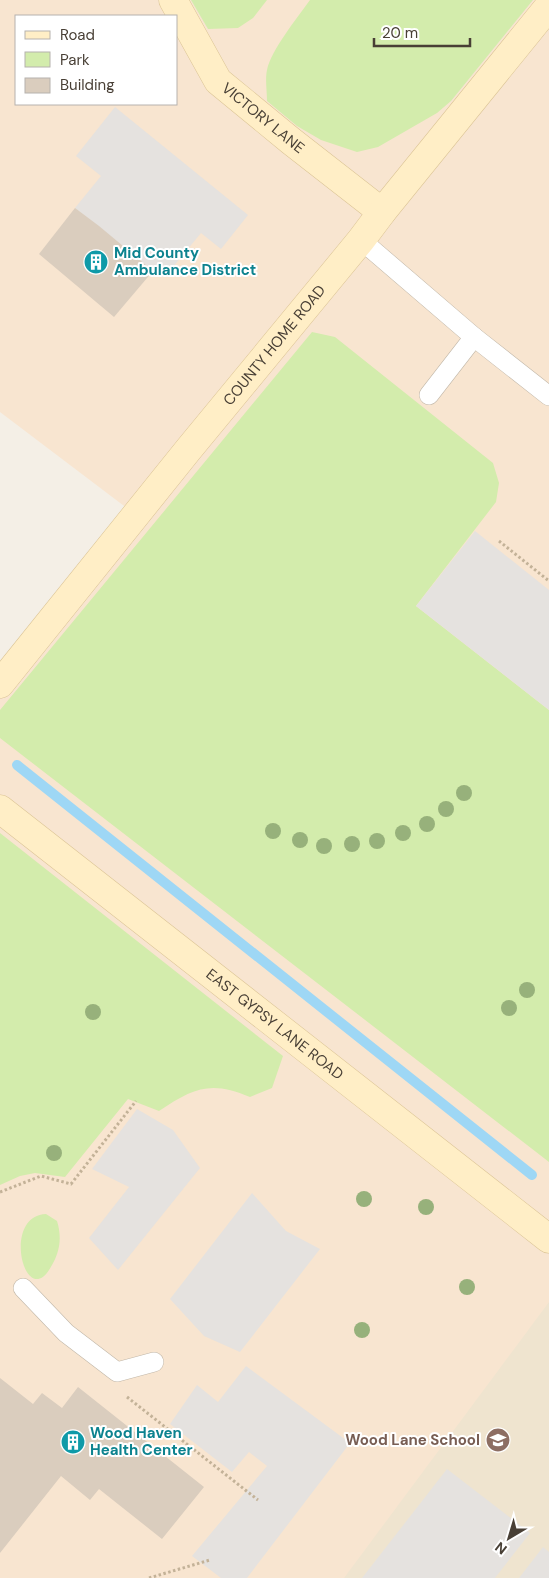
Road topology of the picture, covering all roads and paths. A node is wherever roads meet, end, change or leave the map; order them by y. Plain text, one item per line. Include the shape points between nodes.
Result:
1 (173, 0) edge
2 (549, 6) edge
3 (382, 212) junction
4 (361, 240) junction
5 (474, 337) junction
6 (429, 395) dead end
7 (549, 396) edge
8 (499, 541) dead end
9 (549, 581) edge
10 (0, 684) edge
11 (0, 809) edge
12 (136, 1101) dead end
13 (0, 1192) edge
14 (549, 1239) edge
15 (23, 1288) dead end
16 (154, 1362) dead end
17 (210, 1560) dead end
18 (149, 1578) edge

1 - 3 street, VICTORY LANE via 218,81
2 - 3 street, COUNTY HOME ROAD
3 - 4 street, COUNTY HOME ROAD
4 - 5 lane
4 - 10 street, COUNTY HOME ROAD
5 - 6 lane
5 - 7 lane
8 - 9 path
11 - 14 street, EAST GYPSY LANE ROAD
12 - 13 path via 71,1184 41,1176
15 - 16 lane via 66,1332 118,1372
17 - 18 path

